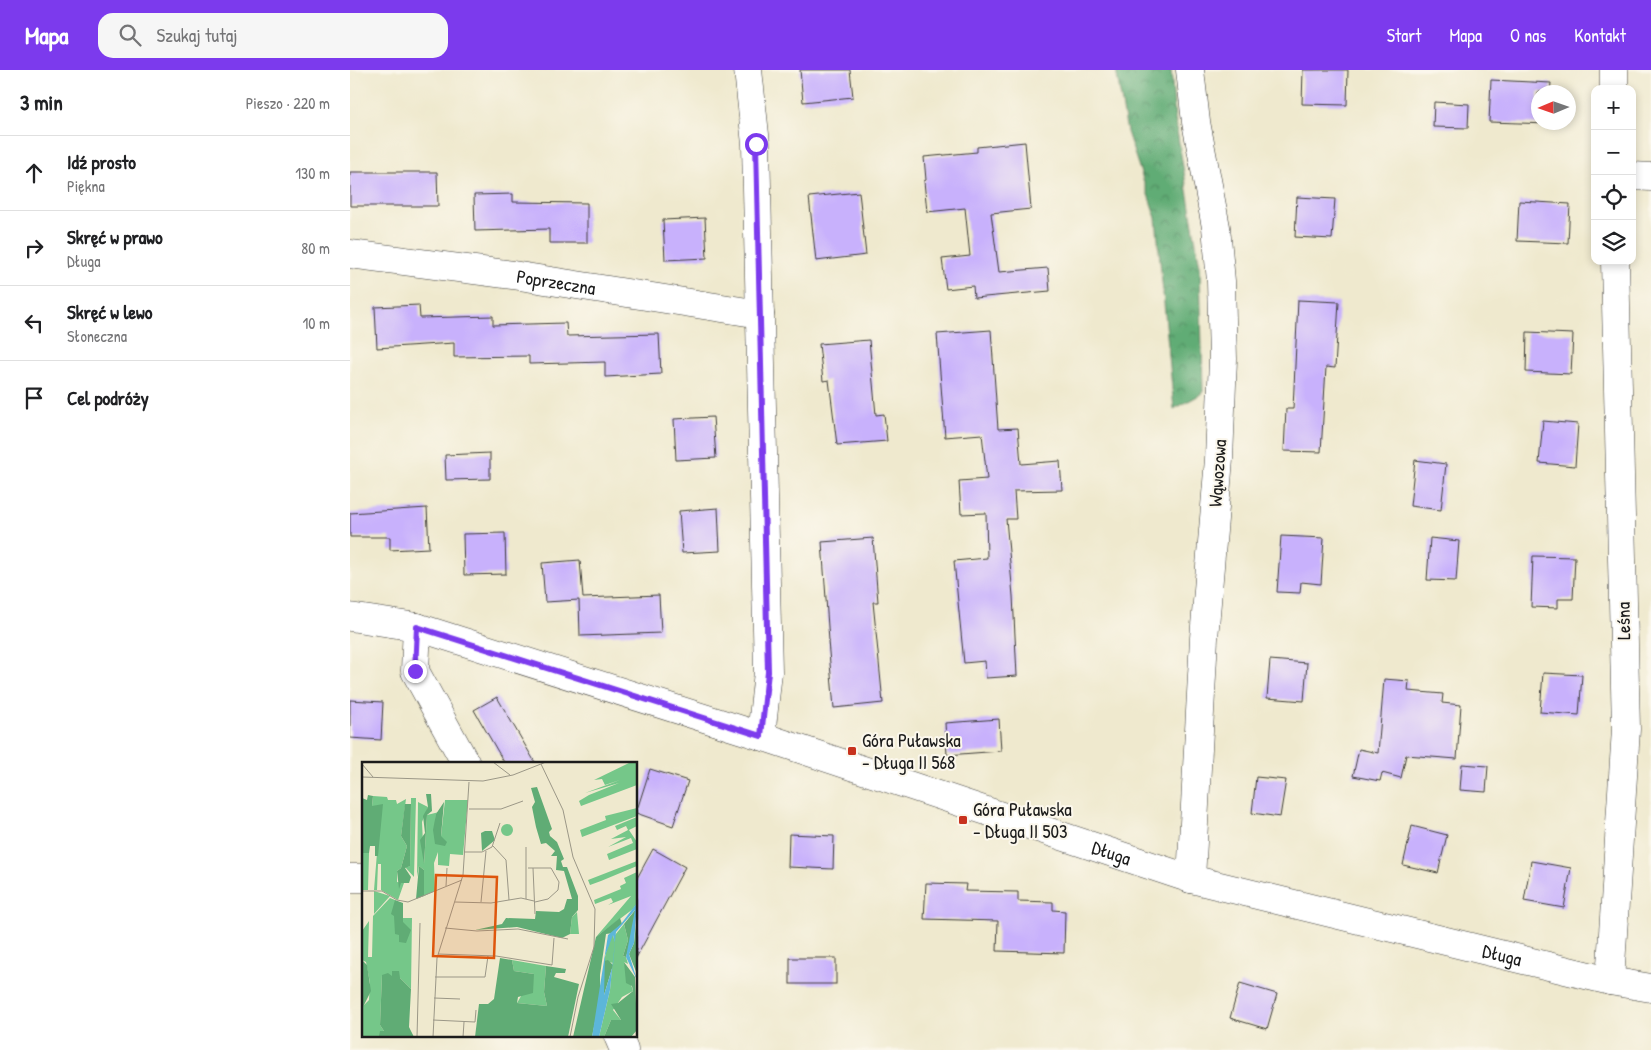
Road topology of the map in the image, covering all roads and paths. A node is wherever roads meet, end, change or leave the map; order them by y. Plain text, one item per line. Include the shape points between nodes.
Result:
1 (748, 70) edge
2 (1190, 70) edge
3 (1614, 70) edge
4 (1614, 85) edge
5 (1636, 176) edge
6 (1651, 178) edge
7 (350, 254) edge
8 (1615, 265) edge
9 (760, 314) junction
10 (350, 617) edge
11 (417, 627) junction
12 (761, 736) junction
13 (465, 762) edge
14 (1191, 878) junction
15 (1610, 981) junction
16 (1651, 988) edge
17 (619, 1038) edge
18 (624, 1050) edge

1 - 9 street via 756,144
2 - 14 street, Wąwozowa via 1196,122 1216,227 1223,359
3 - 4 street
5 - 6 street
7 - 9 street, Poprzeczna via 513,275
8 - 15 street, Leśna via 1626,729
9 - 12 street via 768,672
10 - 11 street, Długa
11 - 12 street, Długa
11 - 13 street via 415,671
12 - 14 street, Długa
14 - 15 street, Długa
15 - 16 street, Długa
17 - 18 street

